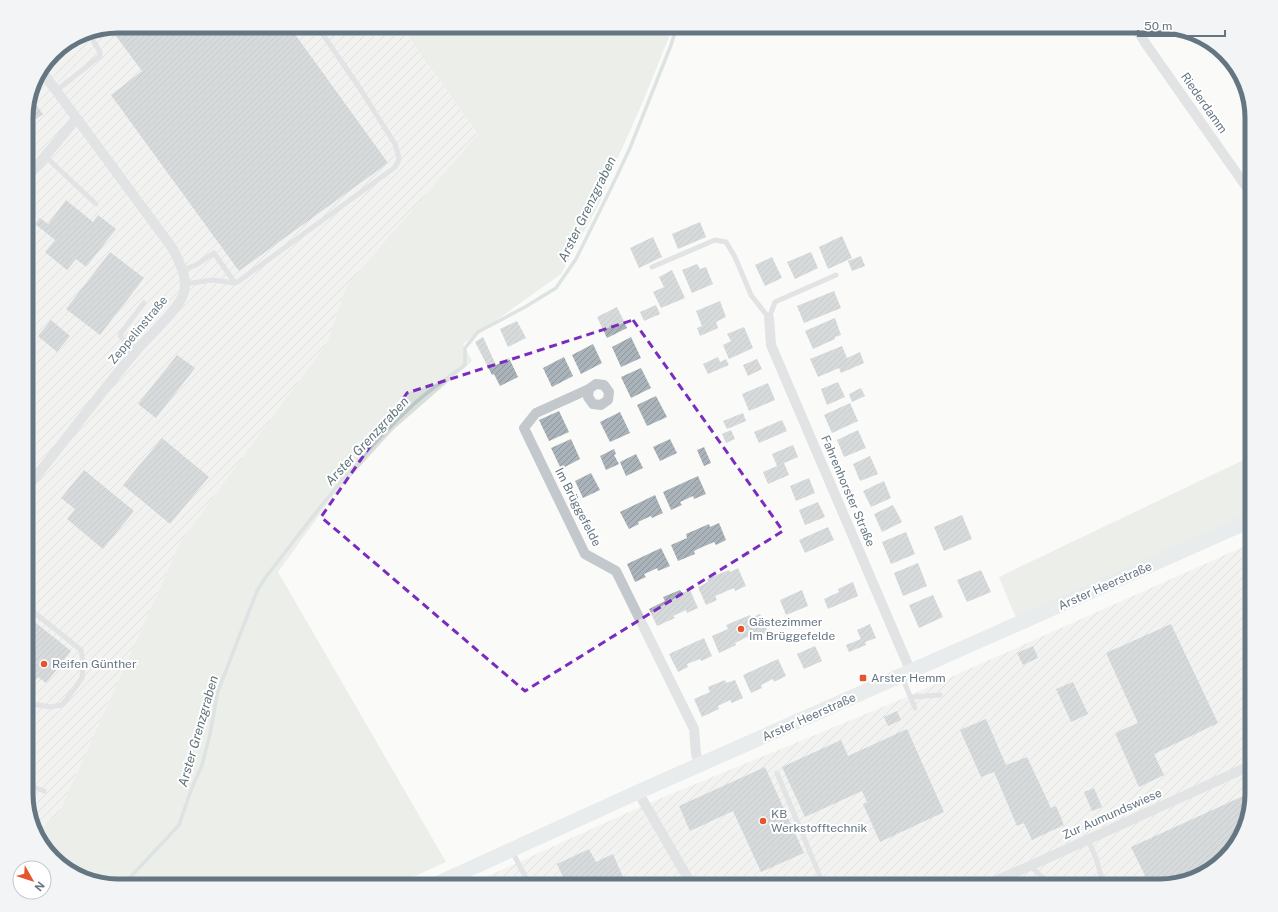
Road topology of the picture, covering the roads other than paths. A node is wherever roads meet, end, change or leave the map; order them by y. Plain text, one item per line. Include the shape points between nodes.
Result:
1 (321, 33) edge
2 (1139, 33) edge
3 (91, 37) edge
4 (45, 75) edge
5 (56, 90) junction
6 (76, 119) junction
7 (45, 156) junction
8 (33, 171) edge
9 (1245, 185) edge
10 (96, 204) dead end
11 (652, 268) dead end
12 (183, 270) junction
13 (836, 275) dead end
14 (235, 283) junction
15 (185, 284) junction
16 (144, 303) dead end
17 (769, 318) junction
18 (136, 350) junction
19 (589, 389) dead end
20 (33, 480) edge
21 (1245, 523) edge
22 (33, 612) edge
23 (907, 674) junction
24 (940, 696) dead end
25 (911, 697) junction
26 (33, 704) edge
27 (915, 708) dead end
28 (700, 766) junction
29 (1245, 768) edge
30 (777, 773) dead end
31 (33, 787) edge
32 (44, 791) dead end
33 (638, 792) junction
34 (1088, 840) junction
35 (512, 850) junction
36 (1030, 866) junction
37 (448, 879) edge
38 (526, 879) edge
39 (688, 879) edge
40 (821, 879) edge
41 (999, 879) edge
42 (1044, 879) edge
43 (1102, 879) edge

1 - 14 lane via 395,144 398,162 394,168
2 - 9 street, Riederdamm
3 - 5 lane via 100,56
4 - 5 street, Zeppelinstraße
5 - 6 street, Zeppelinstraße
6 - 7 street
6 - 12 street, Zeppelinstraße via 173,250
7 - 8 street
7 - 10 lane
11 - 17 lane via 715,240 726,242 751,295
12 - 14 lane via 214,253
12 - 15 street, Zeppelinstraße
13 - 17 lane via 775,302
14 - 15 lane via 212,280
15 - 18 street, Zeppelinstraße via 183,295 176,306
16 - 18 lane via 120,336
17 - 23 street, Fahrenhorster Straße via 772,345
18 - 20 street, Zeppelinstraße
19 - 28 street, Im Brüggefelde via 536,413 524,428 585,554 616,572 694,729 696,754
21 - 23 street, Arster Heerstraße
22 - 26 lane via 81,650 82,678 61,705 50,708
23 - 25 lane
23 - 28 street, Arster Heerstraße
24 - 25 lane
25 - 27 lane
28 - 33 street, Arster Heerstraße
29 - 34 street, Zur Aumundswiese
30 - 40 lane
31 - 32 lane
33 - 35 street, Arster Heerstraße
33 - 39 street
34 - 36 street, Zur Aumundswiese
34 - 43 lane
35 - 37 street, Arster Heerstraße
35 - 38 lane
36 - 41 street, Zur Aumundswiese
36 - 42 lane

